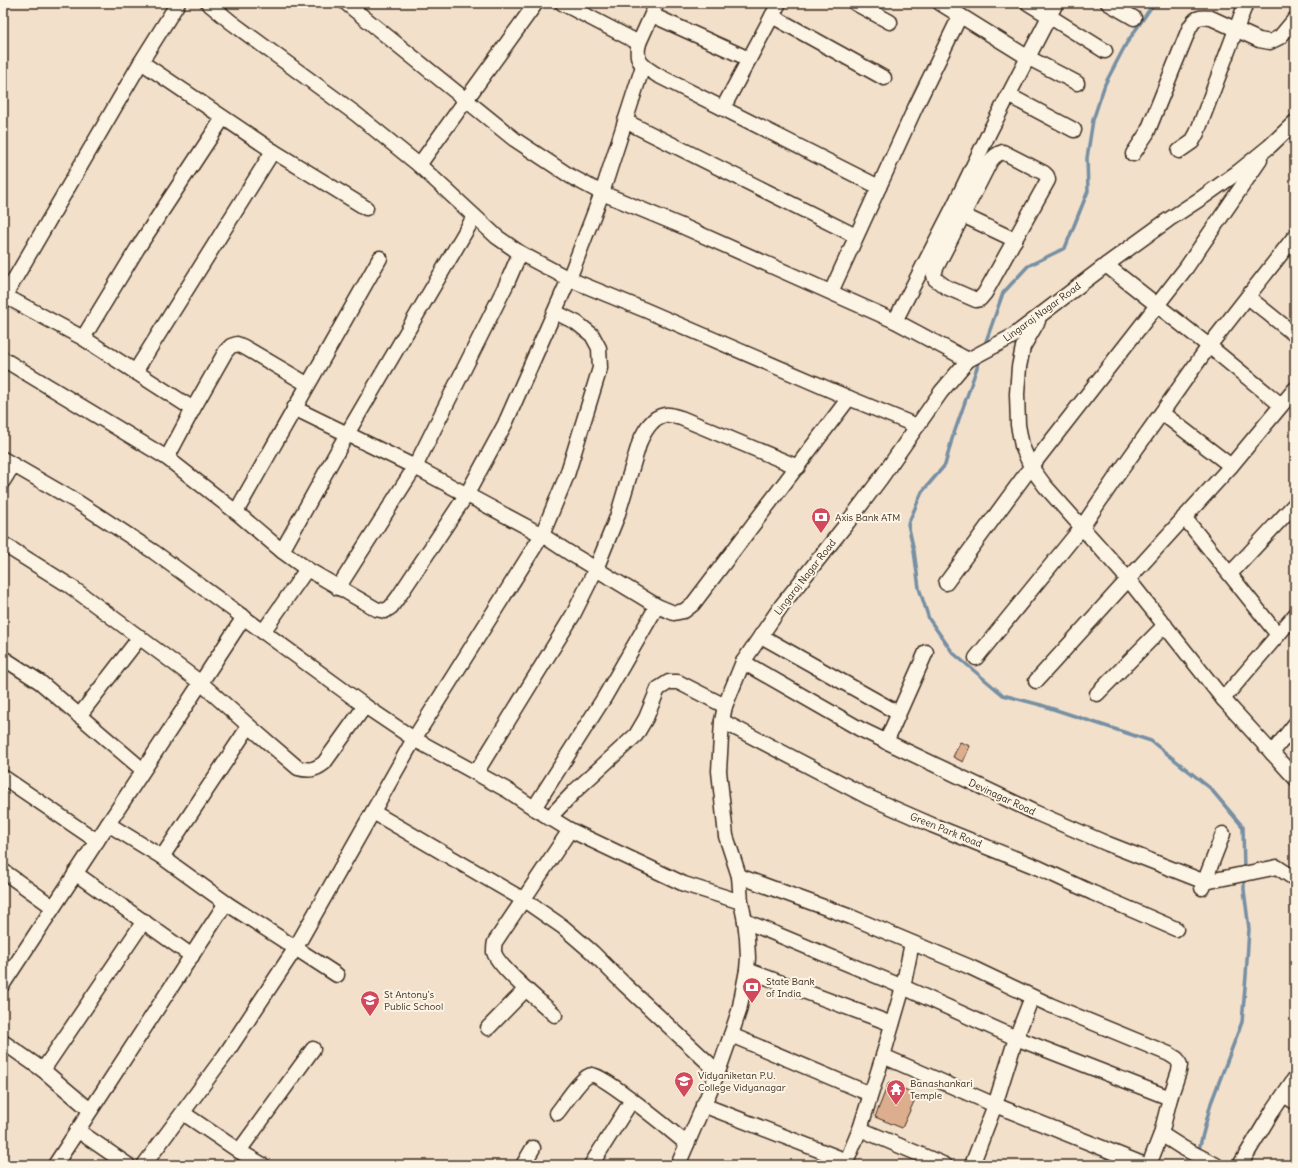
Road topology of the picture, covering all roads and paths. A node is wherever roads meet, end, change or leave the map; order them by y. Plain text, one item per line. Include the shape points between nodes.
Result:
1 (178, 3) edge
2 (208, 3) edge
3 (536, 3) edge
4 (564, 3) edge
5 (780, 3) edge
6 (855, 3) edge
7 (940, 3) edge
8 (1028, 3) edge
9 (1056, 3) edge
10 (1108, 3) edge
11 (1246, 3) edge
12 (352, 5) edge
13 (654, 9) edge
14 (1048, 15) junction
15 (772, 16) junction
16 (960, 16) junction
17 (1134, 18) dead end
18 (1295, 19) edge
19 (890, 22) dead end
20 (1237, 30) junction
21 (638, 43) junction
22 (1105, 51) dead end
23 (1027, 57) junction
24 (749, 60) junction
25 (141, 62) junction
26 (643, 66) junction
27 (884, 78) dead end
28 (1078, 83) dead end
29 (1008, 95) junction
30 (465, 100) junction
31 (723, 108) junction
32 (223, 118) junction
33 (625, 121) junction
34 (1295, 122) edge
35 (1074, 130) dead end
36 (1270, 146) junction
37 (273, 150) junction
38 (1179, 151) dead end
39 (1133, 154) dead end
40 (419, 165) junction
41 (879, 187) junction
42 (602, 193) junction
43 (366, 208) dead end
44 (958, 213) junction
45 (474, 217) junction
46 (856, 236) junction
47 (1015, 240) junction
48 (1293, 244) edge
49 (520, 253) junction
50 (380, 258) dead end
51 (1106, 265) junction
52 (569, 279) junction
53 (831, 292) junction
54 (1248, 297) junction
55 (4, 298) edge
56 (1158, 305) junction
57 (555, 312) junction
58 (1041, 315) junction
59 (895, 321) junction
60 (1295, 335) edge
61 (83, 338) junction
62 (1209, 346) junction
63 (972, 358) junction
64 (3, 359) edge
65 (135, 372) junction
66 (308, 384) junction
67 (1295, 389) edge
68 (849, 398) junction
69 (1281, 405) junction
70 (294, 408) junction
71 (193, 409) junction
72 (1162, 413) junction
73 (917, 426) junction
74 (347, 434) junction
75 (167, 458) junction
76 (8, 462) edge
77 (1231, 466) junction
78 (415, 467) junction
79 (798, 467) junction
80 (1031, 467) junction
81 (3, 481) edge
82 (467, 494) junction
83 (1295, 504) edge
84 (236, 512) junction
85 (1184, 517) junction
86 (1082, 527) junction
87 (542, 535) junction
88 (3, 544) edge
89 (282, 551) junction
90 (307, 569) junction
91 (596, 569) junction
92 (1230, 574) junction
93 (1128, 579) junction
94 (946, 583) dead end
95 (338, 588) junction
96 (657, 606) junction
97 (1295, 615) edge
98 (244, 617) junction
99 (1165, 625) junction
100 (263, 632) junction
101 (1278, 635) junction
102 (761, 636) junction
103 (140, 637) junction
104 (926, 652) dead end
105 (3, 658) edge
106 (976, 658) dead end
107 (744, 662) junction
108 (1036, 681) dead end
109 (201, 682) junction
110 (1097, 694) dead end
111 (1223, 699) junction
112 (365, 706) junction
113 (725, 706) junction
114 (898, 713) junction
115 (79, 716) junction
116 (722, 721) junction
117 (1295, 724) edge
118 (249, 726) junction
119 (414, 739) junction
120 (886, 742) junction
121 (1272, 753) junction
122 (143, 770) junction
123 (476, 773) junction
124 (3, 777) edge
125 (1295, 778) edge
126 (534, 808) junction
127 (373, 812) junction
128 (549, 818) junction
129 (108, 824) junction
130 (570, 830) junction
131 (1223, 834) dead end
132 (97, 841) junction
133 (162, 857) junction
134 (3, 871) edge
135 (75, 873) junction
136 (739, 876) junction
137 (1295, 879) edge
138 (1203, 886) junction
139 (524, 900) junction
140 (741, 902) junction
141 (226, 903) junction
142 (53, 907) junction
143 (144, 921) junction
144 (745, 921) junction
145 (1176, 929) dead end
146 (912, 943) junction
147 (295, 949) junction
148 (192, 956) junction
149 (747, 970) junction
150 (337, 975) dead end
151 (5, 977) edge
152 (903, 988) junction
153 (526, 990) junction
154 (1032, 997) junction
155 (555, 1015) dead end
156 (892, 1024) junction
157 (488, 1028) dead end
158 (731, 1035) junction
159 (1016, 1038) junction
160 (3, 1042) edge
161 (314, 1049) dead end
162 (883, 1056) junction
163 (43, 1070) junction
164 (718, 1072) junction
165 (1295, 1078) edge
166 (870, 1094) junction
167 (1170, 1098) junction
168 (1289, 1098) edge
169 (632, 1100) junction
170 (704, 1105) junction
171 (995, 1105) junction
172 (90, 1110) junction
173 (183, 1113) junction
174 (557, 1113) dead end
175 (860, 1129) junction
176 (78, 1130) junction
177 (1160, 1134) junction
178 (687, 1144) junction
179 (533, 1148) dead end
180 (239, 1151) junction
181 (929, 1162) edge
182 (846, 1163) edge
183 (56, 1165) edge
184 (128, 1165) edge
185 (144, 1165) edge
186 (262, 1165) edge
187 (523, 1165) edge
188 (591, 1165) edge
189 (678, 1165) edge
190 (945, 1165) edge
191 (972, 1165) edge
192 (1145, 1165) edge
193 (1149, 1165) edge
194 (1215, 1165) edge
195 (1240, 1165) edge

1 - 25 street
2 - 40 street via 356,114
3 - 30 street
4 - 21 street
5 - 15 street
6 - 19 street
7 - 16 street
8 - 14 street
9 - 14 street
10 - 17 street
11 - 20 street
12 - 30 street
13 - 21 street
13 - 24 street
14 - 22 street
14 - 23 street
15 - 24 street
15 - 27 street
16 - 23 street
16 - 41 street
18 - 20 street via 1280,37 1270,42
20 - 38 street via 1197,133 1192,142
20 - 39 street via 1202,16 1193,22 1147,133
21 - 26 street via 637,57
23 - 28 street
23 - 29 street
24 - 31 street
25 - 32 street
25 - 55 street
26 - 31 street
26 - 33 street
29 - 35 street
29 - 44 street via 990,130
30 - 40 street
30 - 42 street via 514,139 570,176
31 - 41 street
32 - 37 street
32 - 61 street via 137,249
33 - 42 street
33 - 46 street
34 - 36 street, Lingaraj Nagar Road
36 - 51 street, Lingaraj Nagar Road via 1238,172
36 - 56 street
37 - 43 street
37 - 65 street
40 - 45 street
41 - 46 street
42 - 52 street
42 - 53 street
44 - 47 street
44 - 47 street via 934,275 935,279 946,287 976,300 980,299
44 - 47 street via 993,157 1003,152 1044,173 1048,180
44 - 59 street
45 - 49 street via 497,238
45 - 74 street
46 - 53 street
48 - 54 street
49 - 52 street
49 - 78 street
50 - 66 street
51 - 56 street
51 - 58 street, Lingaraj Nagar Road
52 - 57 street
52 - 68 street
53 - 59 street
54 - 60 street
54 - 62 street
55 - 61 street
56 - 62 street
56 - 80 street
57 - 82 street via 505,424
57 - 87 street via 577,323 592,335 599,348 600,368 567,475
58 - 63 street, Lingaraj Nagar Road via 1013,336
58 - 80 street via 1023,346 1017,394 1022,446
59 - 63 street
61 - 65 street
62 - 69 street
62 - 72 street
63 - 73 street, Lingaraj Nagar Road via 951,380
64 - 75 street
65 - 71 street
66 - 70 street
66 - 71 street via 237,344 226,351
67 - 69 street
68 - 73 street
68 - 79 street
69 - 77 street
70 - 74 street
70 - 84 street
71 - 75 street
72 - 77 street
72 - 86 street
73 - 102 street, Lingaraj Nagar Road
74 - 78 street
74 - 89 street
75 - 84 street
76 - 81 street
76 - 98 street via 79,503 148,548
77 - 85 street
78 - 82 street
78 - 95 street
79 - 91 street via 681,418 666,414 654,419 640,441 618,517
79 - 96 street via 693,604 684,611 674,613
80 - 86 street
80 - 94 street
82 - 87 street
82 - 95 street via 391,607 385,611 376,609
83 - 92 street
84 - 89 street
85 - 92 street
85 - 93 street
86 - 93 street
86 - 106 street
87 - 91 street
87 - 119 street
88 - 103 street via 70,586
89 - 90 street
90 - 95 street
90 - 100 street
91 - 96 street
91 - 123 street via 572,615
92 - 101 street
93 - 99 street
93 - 108 street
96 - 126 street via 604,698
97 - 101 street
98 - 100 street
98 - 109 street
99 - 110 street
99 - 111 street
100 - 112 street
101 - 111 street
102 - 107 street, Lingaraj Nagar Road
102 - 114 street
103 - 109 street
103 - 115 street
104 - 114 street
105 - 115 street via 40,682
107 - 113 street, Lingaraj Nagar Road
107 - 120 street, Devinagar Road
109 - 118 street
109 - 122 street
111 - 121 street
112 - 118 street via 324,763 316,769 307,771 298,768
112 - 119 street
113 - 116 street, Lingaraj Nagar Road
113 - 128 street via 678,682 669,682 658,690 636,734
114 - 120 street
115 - 122 street
116 - 136 street, Lingaraj Nagar Road via 719,771 726,836
116 - 145 street, Green Park Road via 868,797 1039,868
117 - 121 street
118 - 133 street
119 - 123 street
119 - 127 street
120 - 138 street, Devinagar Road via 1034,812
121 - 125 street
122 - 129 street
123 - 126 street
124 - 132 street
126 - 128 street
127 - 139 street
127 - 147 street
128 - 130 street
129 - 132 street
129 - 133 street
130 - 139 street
130 - 140 street via 684,884
131 - 138 street
132 - 135 street
133 - 141 street
134 - 142 street
135 - 142 street
135 - 143 street
136 - 140 street, Lingaraj Nagar Road
136 - 146 street via 851,917
137 - 138 street via 1277,868
139 - 153 street via 495,942 494,952
139 - 164 street via 563,927 592,952
140 - 144 street, Lingaraj Nagar Road
141 - 147 street
141 - 148 street
142 - 151 street
143 - 148 street
143 - 163 street
144 - 149 street, Lingaraj Nagar Road
144 - 152 street
146 - 152 street
146 - 154 street
147 - 150 street
147 - 173 street
148 - 172 street
149 - 156 street
149 - 158 street, Lingaraj Nagar Road via 739,1011
152 - 156 street
152 - 159 street
153 - 155 street
153 - 157 street
154 - 159 street
154 - 167 street via 1177,1059 1179,1071
156 - 162 street
158 - 164 street, Lingaraj Nagar Road
158 - 166 street
159 - 167 street
159 - 171 street
160 - 163 street
161 - 180 street
162 - 166 street
162 - 171 street
163 - 172 street
164 - 170 street, Lingaraj Nagar Road
165 - 168 street
166 - 175 street
167 - 177 street
168 - 195 street
169 - 174 street via 600,1077 592,1075 579,1084
169 - 178 street
169 - 188 street
170 - 178 street, Lingaraj Nagar Road
170 - 182 street
171 - 191 street
171 - 192 street
172 - 176 street
173 - 180 street
173 - 185 street
175 - 181 street
175 - 182 street
176 - 183 street
176 - 184 street
177 - 193 street
177 - 194 street
178 - 189 street, Lingaraj Nagar Road
179 - 187 street
180 - 186 street
181 - 190 street

